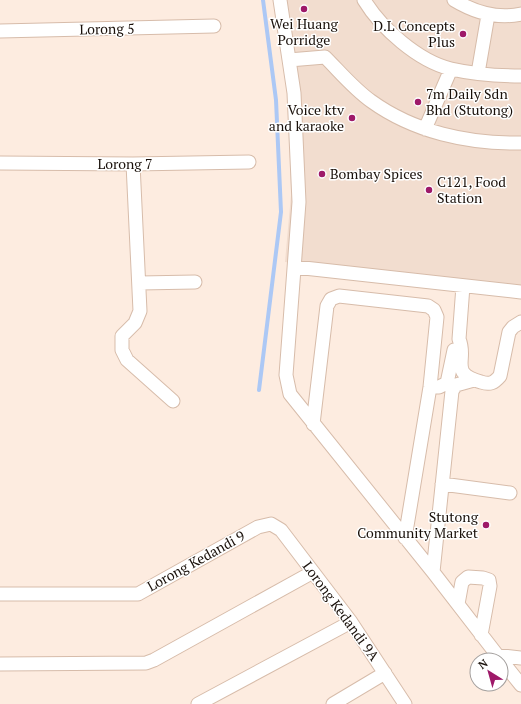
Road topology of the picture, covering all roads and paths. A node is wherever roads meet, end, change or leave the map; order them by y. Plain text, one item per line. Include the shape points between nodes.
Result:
1 (280, 0) edge
2 (364, 0) edge
3 (454, 0) edge
4 (521, 14) edge
5 (488, 15) junction
6 (214, 26) dead end
7 (0, 31) edge
8 (289, 60) junction
9 (451, 69) junction
10 (478, 73) junction
11 (521, 76) edge
12 (425, 129) junction
13 (521, 142) edge
14 (250, 162) dead end
15 (0, 163) edge
16 (133, 164) junction
17 (295, 267) junction
18 (195, 282) dead end
19 (140, 284) junction
20 (463, 286) junction
21 (521, 292) edge
22 (521, 322) edge
23 (459, 339) junction
24 (474, 380) junction
25 (430, 387) junction
26 (173, 401) dead end
27 (313, 424) junction
28 (442, 484) junction
29 (510, 493) dead end
30 (271, 524) joint
31 (405, 538) junction
32 (313, 572) junction
33 (433, 572) junction
34 (0, 594) edge
35 (458, 604) junction
36 (351, 622) junction
37 (481, 635) junction
38 (494, 652) edge
39 (509, 658) edge
40 (521, 658) edge
41 (0, 664) edge
42 (509, 671) edge
43 (385, 674) junction
44 (521, 686) edge
45 (198, 704) edge
46 (332, 704) edge
47 (405, 704) edge

1 - 8 street
2 - 9 street via 383,26 398,40 434,63
3 - 5 street
4 - 5 street
5 - 10 street
6 - 7 street, Lorong 5
8 - 12 street via 325,57 370,101 391,115
8 - 17 street via 294,93 299,202
9 - 10 street
9 - 12 street
10 - 11 street
12 - 13 street via 484,142
14 - 16 street, Lorong 7
15 - 16 street, Lorong 7
16 - 19 street
17 - 20 street
17 - 27 street via 286,375 290,394
18 - 19 street
19 - 26 street via 140,311 135,323 122,336 122,350 127,360
20 - 21 street
20 - 23 street
22 - 24 street via 509,332 500,376 495,382 488,384
23 - 24 street via 460,368
23 - 25 street via 455,345 447,383 439,387
24 - 28 street via 456,385 452,391
25 - 27 street via 437,317 434,310 428,306 339,296 331,299 327,306
25 - 31 street
27 - 31 street
28 - 29 street
28 - 33 street
30 - 32 street, Lorong Kedandi 9A via 281,530
30 - 34 street, Lorong Kedandi 9 via 258,528 138,594
31 - 33 street
32 - 36 street, Lorong Kedandi 9A
32 - 41 street via 146,663
33 - 35 street
35 - 37 street
35 - 37 street via 462,582 468,577 489,580
36 - 43 street, Lorong Kedandi 9A
36 - 45 street
37 - 38 street
39 - 40 street
42 - 44 street
43 - 46 street
43 - 47 street, Lorong Kedandi 9A

